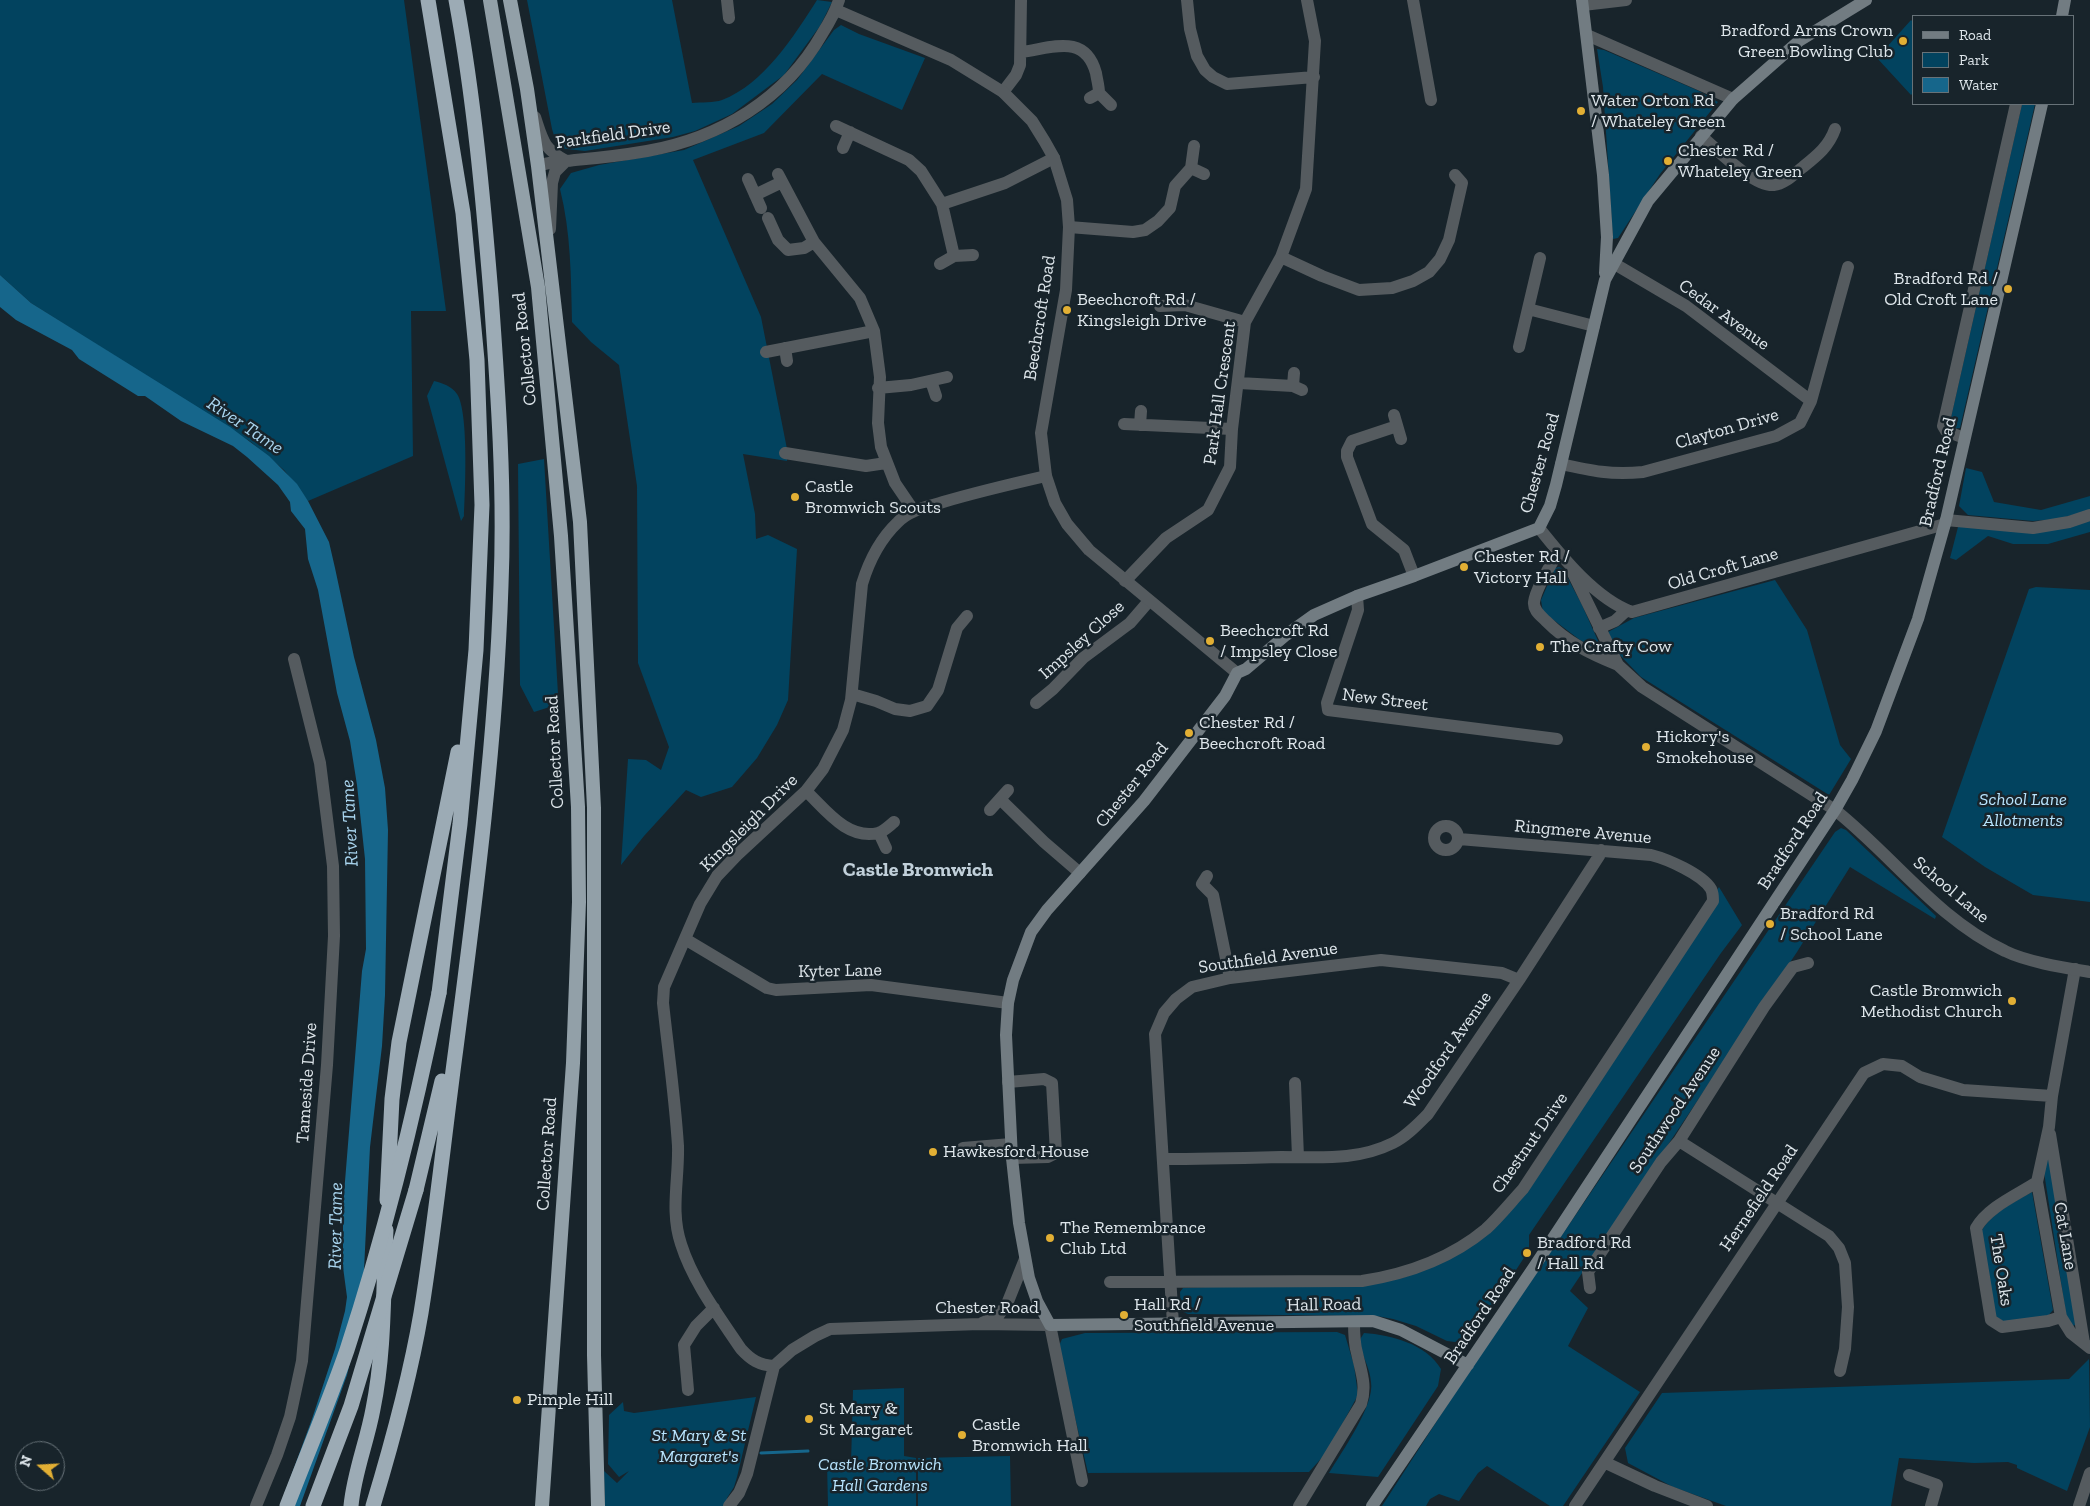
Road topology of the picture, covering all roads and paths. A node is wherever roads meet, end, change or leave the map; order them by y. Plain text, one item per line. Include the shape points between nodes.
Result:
1 (428, 0) edge
2 (456, 0) edge
3 (490, 0) edge
4 (510, 0) edge
5 (727, 0) edge
6 (1021, 0) edge
7 (1187, 0) edge
8 (1307, 0) edge
9 (1413, 0) edge
10 (1626, 0) edge
11 (1866, 0) edge
12 (2065, 0) edge
13 (1582, 2) edge
14 (838, 5) edge
15 (2062, 15) edge
16 (729, 18) dead end
17 (1587, 35) junction
18 (1021, 52) junction
19 (1314, 77) junction
20 (527, 88) junction
21 (1003, 92) junction
22 (1431, 100) dead end
23 (1733, 100) junction
24 (1111, 105) dead end
25 (2016, 105) edge
26 (2042, 105) edge
27 (836, 126) dead end
28 (1835, 128) dead end
29 (850, 132) junction
30 (1701, 136) junction
31 (1194, 146) dead end
32 (843, 148) dead end
33 (1054, 158) junction
34 (566, 162) junction
35 (538, 166) junction
36 (1191, 168) junction
37 (1204, 174) dead end
38 (748, 179) dead end
39 (1463, 179) dead end
40 (756, 195) junction
41 (942, 204) junction
42 (1069, 227) junction
43 (814, 242) junction
44 (549, 246) junction
45 (973, 255) dead end
46 (954, 256) junction
47 (1282, 257) junction
48 (1540, 258) dead end
49 (1613, 263) junction
50 (940, 264) dead end
51 (1848, 267) dead end
52 (1605, 280) junction
53 (538, 287) junction
54 (1160, 306) dead end
55 (1528, 309) junction
56 (1245, 322) junction
57 (1594, 326) junction
58 (874, 331) junction
59 (1519, 347) dead end
60 (766, 352) dead end
61 (947, 376) dead end
62 (931, 381) junction
63 (1239, 383) junction
64 (1296, 383) dead end
65 (878, 388) junction
66 (936, 396) dead end
67 (1811, 401) junction
68 (1141, 410) dead end
69 (1124, 424) dead end
70 (1140, 424) junction
71 (1232, 429) junction
72 (1964, 438) junction
73 (1401, 439) dead end
74 (785, 453) dead end
75 (886, 463) junction
76 (1561, 464) junction
77 (1046, 476) junction
78 (914, 511) junction
79 (2090, 515) edge
80 (1946, 522) junction
81 (1539, 528) junction
82 (1558, 553) junction
83 (1570, 567) junction
84 (1414, 576) junction
85 (1125, 581) junction
86 (1357, 596) junction
87 (1149, 601) junction
88 (1627, 610) junction
89 (967, 616) dead end
90 (1599, 628) junction
91 (476, 650) junction
92 (294, 659) dead end
93 (1618, 665) junction
94 (1237, 673) junction
95 (852, 694) junction
96 (1036, 703) dead end
97 (1557, 739) dead end
98 (806, 791) junction
99 (990, 810) dead end
100 (1835, 810) junction
101 (894, 822) dead end
102 (880, 833) junction
103 (1459, 839) dead end
104 (886, 848) dead end
105 (1601, 850) junction
106 (1080, 873) junction
107 (1207, 876) dead end
108 (1713, 901) joint
109 (473, 902) junction
110 (685, 939) junction
111 (1808, 963) dead end
112 (2075, 969) junction
113 (2090, 972) edge
114 (1230, 978) junction
115 (1519, 980) junction
116 (1008, 1002) junction
117 (1008, 1082) junction
118 (1294, 1083) dead end
119 (2052, 1096) junction
120 (2049, 1127) junction
121 (1679, 1140) junction
122 (1011, 1144) junction
123 (963, 1148) dead end
124 (1298, 1157) junction
125 (1012, 1158) junction
126 (1163, 1159) junction
127 (2037, 1182) junction
128 (1777, 1202) junction
129 (1025, 1259) junction
130 (1110, 1282) dead end
131 (1170, 1282) junction
132 (1590, 1288) dead end
133 (714, 1308) junction
134 (2061, 1317) junction
135 (1354, 1322) junction
136 (980, 1324) junction
137 (1173, 1324) junction
138 (1050, 1325) junction
139 (2087, 1346) edge
140 (1468, 1365) junction
141 (774, 1366) junction
142 (1840, 1371) dead end
143 (688, 1390) dead end
144 (1606, 1463) junction
145 (1909, 1475) dead end
146 (2089, 1480) edge
147 (1082, 1481) dead end
148 (256, 1506) edge
149 (287, 1506) edge
150 (313, 1506) edge
151 (351, 1506) edge
152 (373, 1506) edge
153 (542, 1506) edge
154 (598, 1506) edge
155 (729, 1506) edge
156 (1300, 1506) edge
157 (1372, 1506) edge
158 (1576, 1506) edge
159 (1707, 1506) edge
160 (1931, 1506) edge
161 (2079, 1506) edge

1 - 91 highway via 464,213 476,360 482,505
2 - 109 highway via 468,68 486,233 499,395 502,506 493,725
3 - 53 highway, Collector Road
4 - 20 highway, Collector Road
5 - 16 street
6 - 18 street
7 - 19 street via 1197,56 1204,70 1213,77 1227,84
8 - 19 street, Park Hall Crescent via 1315,41
9 - 22 street
10 - 13 street
11 - 23 main road, Chester Road via 1799,41
12 - 15 main road
13 - 17 main road
14 - 21 street, Beechcroft Road via 951,60
14 - 34 street, Parkfield Drive via 814,49 773,94 748,114 687,142 648,151
17 - 23 street
17 - 52 main road via 1603,175 1607,237
18 - 21 street via 1016,75
18 - 24 street via 1068,46 1085,52 1093,64 1094,96
19 - 47 street, Park Hall Crescent via 1306,189
20 - 34 street via 544,144
20 - 35 highway, Collector Road
21 - 33 street, Beechcroft Road via 1032,121
23 - 30 main road, Chester Road
25 - 72 street via 1944,426 1946,431
26 - 72 main road, Bradford Road
27 - 29 street
28 - 30 street via 1830,142 1819,154 1790,178 1774,185 1756,181
29 - 32 street
29 - 41 street via 909,160 921,171
30 - 49 main road, Chester Road via 1648,201
31 - 36 street
33 - 41 street via 1005,183
33 - 42 street, Beechcroft Road via 1067,200
34 - 35 street, Parkfield Drive via 551,161
34 - 44 street via 555,172 552,183
35 - 44 highway, Collector Road
35 - 53 highway via 531,182 542,258
36 - 37 street
36 - 42 street via 1175,186 1170,208 1145,230
38 - 40 street
39 - 47 street via 1449,240 1440,259 1429,272 1413,281 1392,288 1359,290
40 - 43 street via 778,240 788,250 804,248
40 - 43 street via 780,178
41 - 46 street
42 - 77 street, Beechcroft Road via 1066,290 1041,433
43 - 58 street via 860,298
44 - 154 highway, Collector Road via 580,522 594,808 594,1345
45 - 46 street
46 - 50 street
47 - 56 street, Park Hall Crescent
48 - 55 street
49 - 52 main road, Chester Road
49 - 67 street, Cedar Avenue via 1686,306
51 - 67 street, Clayton Drive
52 - 57 main road, Chester Road
53 - 153 highway, Collector Road via 561,536 578,807 579,902 573,1063
54 - 56 street via 1185,305
55 - 57 street
55 - 59 street
56 - 63 street, Park Hall Crescent
57 - 76 main road, Chester Road
58 - 60 street via 786,354
58 - 65 street via 880,377
61 - 62 street
62 - 65 street
62 - 66 street
63 - 64 street
63 - 71 street, Park Hall Crescent
65 - 75 street via 878,423
67 - 76 street, Clayton Drive via 1800,423 1788,431 1643,472 1602,474
68 - 70 street
69 - 70 street
70 - 71 street
71 - 85 street, Park Hall Crescent via 1230,467 1208,510 1166,538
72 - 80 main road, Bradford Road
73 - 84 street via 1396,421 1352,441 1347,457 1372,524 1404,550
74 - 75 street via 866,466
75 - 78 street
76 - 81 main road, Chester Road via 1550,506
77 - 78 street, Kingsleigh Drive via 979,491
77 - 85 street, Beechcroft Road via 1055,503 1067,524 1089,550
78 - 95 street, Kingsleigh Drive via 898,521 880,542 868,566 862,584
79 - 80 street, Old Croft Lane via 2033,528
80 - 88 street, Old Croft Lane via 1638,611
80 - 100 main road, Bradford Road via 1918,619 1876,731
81 - 82 street
81 - 84 main road, Chester Road
82 - 83 street
82 - 93 street via 1534,602 1535,610 1562,637
83 - 88 street
83 - 90 street
84 - 86 main road, Chester Road
85 - 87 street, Beechcroft Road
86 - 94 main road, Chester Road via 1314,615
86 - 97 street, New Street via 1358,610 1327,703 1328,710
87 - 94 street, Beechcroft Road
87 - 96 street, Impsley Close via 1130,623 1083,658
88 - 90 street via 1615,621
89 - 95 street via 956,628 938,690 927,706 910,711 895,709
90 - 93 street
91 - 149 highway, bridge via 460,824 439,993 419,1091 346,1350
91 - 151 highway via 452,787 398,1051 392,1098 383,1339 373,1409 352,1489
92 - 148 street, Tameside Drive via 320,763 333,866 334,936 327,1065 302,1361 290,1418
93 - 100 street, School Lane via 1642,687
94 - 106 main road, Chester Road via 1225,696 1150,793
95 - 98 street, Kingsleigh Drive via 843,730 824,770
98 - 102 street via 849,829 863,834
98 - 110 street, Kingsleigh Drive via 717,876
99 - 106 street via 1004,795 1044,842
100 - 112 street, School Lane via 1934,902 1976,936 2006,952
100 - 140 main road, Bradford Road
101 - 102 street
102 - 104 street
103 - 105 street, Ringmere Avenue
105 - 108 street, Ringmere Avenue via 1650,855 1672,861 1706,883 1712,891
105 - 115 street, Woodford Avenue
106 - 116 main road, Chester Road via 1030,932 1012,980
107 - 114 street via 1202,884 1213,895
108 - 131 street, Chestnut Drive via 1523,1189 1486,1228 1455,1252 1420,1268 1362,1281
109 - 150 highway, bridge via 438,1102 416,1190 351,1406
109 - 152 highway via 420,1316 393,1439
110 - 116 street, Kyter Lane via 767,988 776,990 871,985
110 - 133 street, Kingsleigh Drive via 664,987 663,1003 678,1147 675,1221 681,1245 698,1283
111 - 121 street, Southwood Avenue via 1793,967
112 - 113 street, School Lane
112 - 119 street, Cat Lane
114 - 115 street, Southfield Avenue via 1381,960 1502,973
114 - 126 street, Southfield Avenue via 1192,987 1176,998 1164,1013 1155,1034
115 - 124 street, Woodford Avenue via 1428,1114 1413,1130 1394,1142 1359,1155
116 - 117 main road, Chester Road
117 - 122 main road, Chester Road
117 - 125 street via 1044,1079 1052,1082 1056,1152 1048,1157
118 - 124 street
119 - 120 street, Cat Lane
119 - 128 street, Hernefield Road via 1962,1090 1920,1076 1902,1066 1883,1064 1864,1072
120 - 127 street, Cat Lane
120 - 139 street, Cat Lane
121 - 128 street
121 - 132 street, Southwood Avenue via 1588,1272
122 - 123 street
122 - 125 main road, Chester Road
124 - 126 street, Woodford Avenue
125 - 129 main road, Chester Road
126 - 131 street, Southfield Avenue
127 - 134 street, Cat Lane
127 - 134 street, The Oaks via 1981,1219 1976,1228 1986,1300 1991,1320 2002,1327
128 - 142 street via 1829,1236 1845,1263 1848,1307
128 - 144 street, Hernefield Road
129 - 136 street via 1007,1304 998,1316
129 - 138 main road, Chester Road via 1037,1301
130 - 131 street, Chestnut Drive
131 - 137 street, Southfield Avenue
133 - 141 street, Kingsleigh Drive via 749,1358 762,1365
133 - 143 street via 696,1326 684,1345
134 - 139 street, Cat Lane via 2071,1333
135 - 137 main road, Hall Road
135 - 140 main road, Hall Road via 1373,1321 1401,1330
135 - 156 street via 1364,1394
136 - 138 street, Chester Road
136 - 141 street, Chester Road via 830,1329 792,1350
137 - 138 main road, Hall Road
138 - 147 street
140 - 157 main road, Bradford Road
141 - 155 street via 747,1474 739,1494
144 - 158 street, Hernefield Road
144 - 159 street
145 - 160 street via 1937,1485
146 - 161 street

